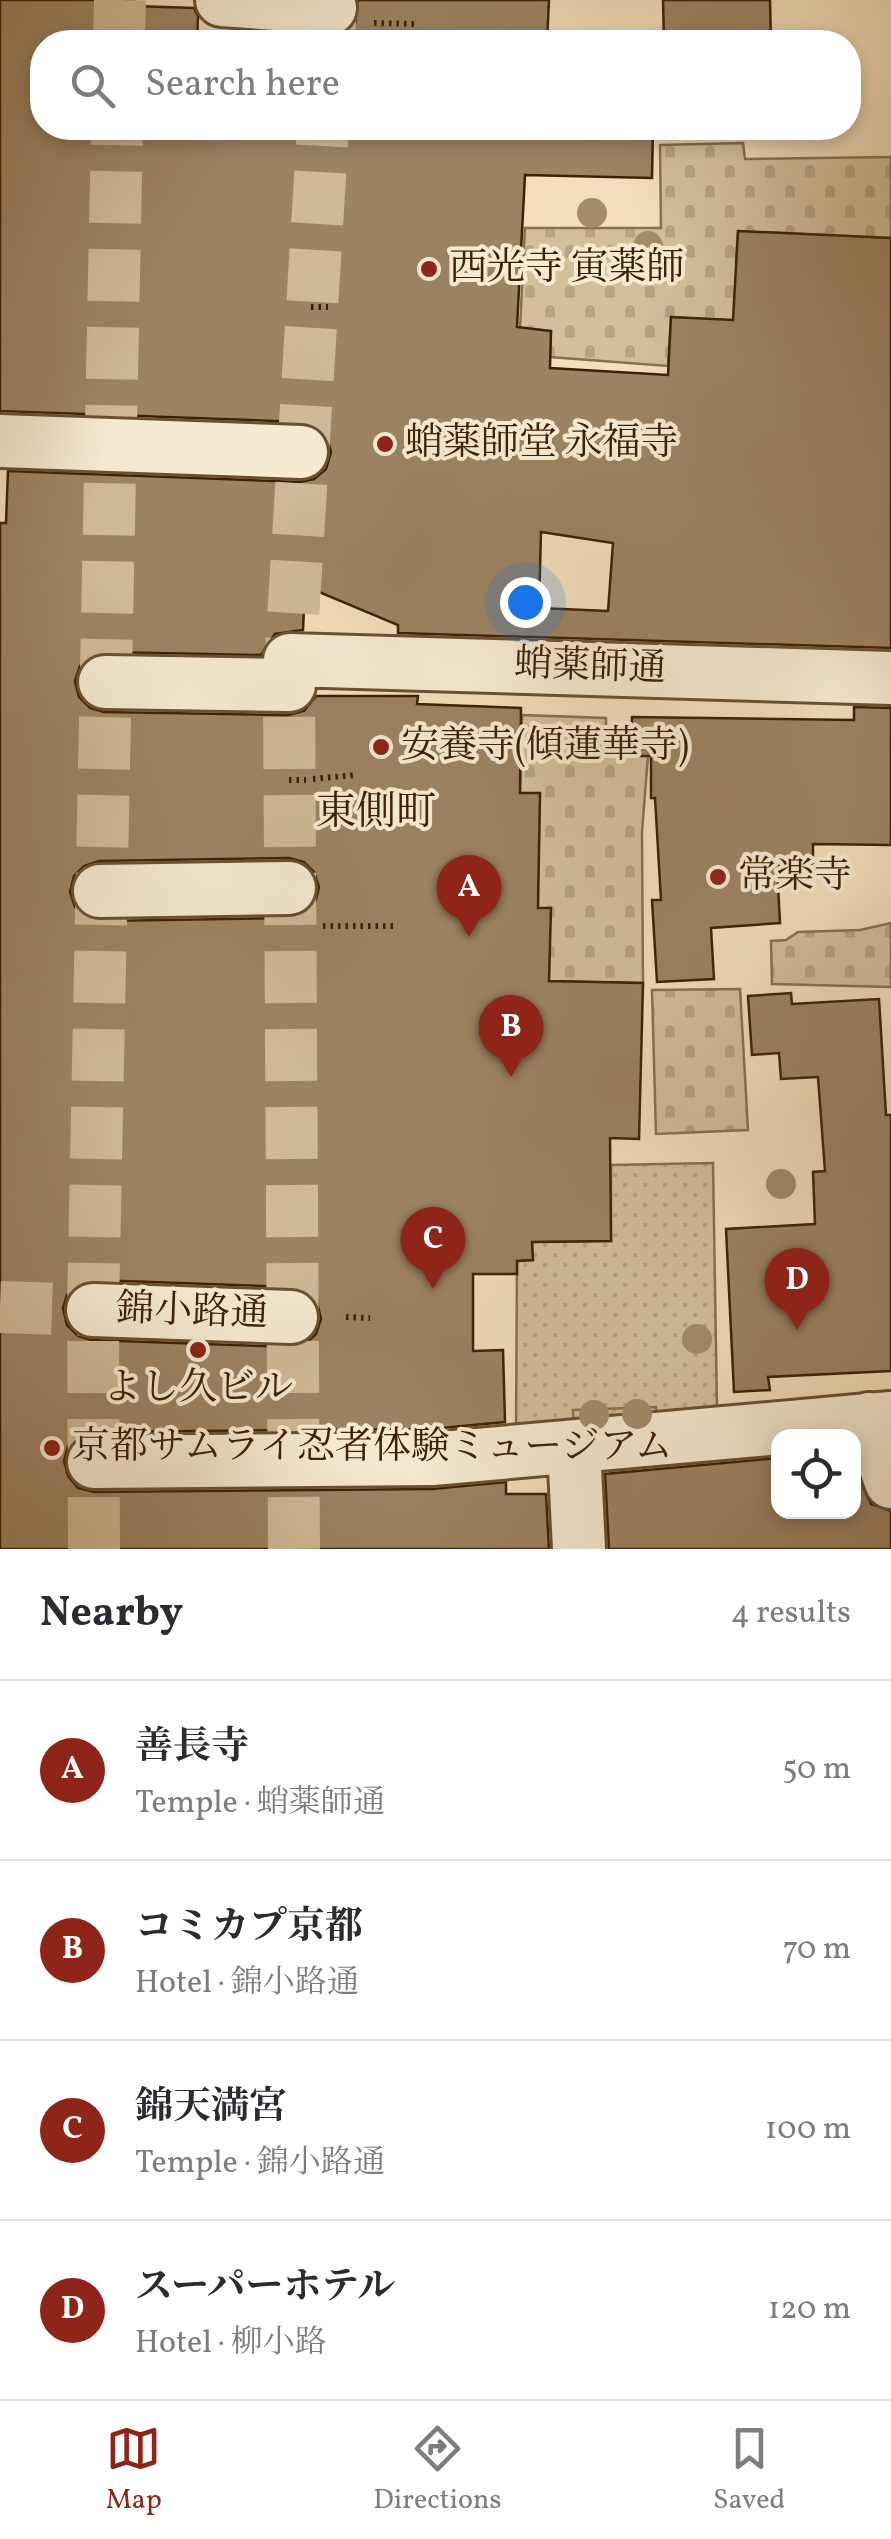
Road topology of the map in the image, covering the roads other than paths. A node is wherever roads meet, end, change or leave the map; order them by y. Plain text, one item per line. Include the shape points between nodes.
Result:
1 (222, 0) edge
2 (349, 16) road end
3 (0, 441) edge
4 (301, 452) dead end
5 (891, 678) edge
6 (104, 682) dead end
7 (289, 888) dead end
8 (100, 890) dead end
9 (93, 1310) tunnel mouth
10 (291, 1317) dead end
11 (880, 1419) edge
12 (574, 1448) junction
13 (94, 1462) dead end
14 (891, 1482) edge
15 (580, 1549) edge

1 - 2 street
3 - 4 street
5 - 6 street, 蛸薬師通 via 289,672
7 - 8 street
9 - 10 street, 錦小路通
11 - 12 street
11 - 14 street
12 - 13 street via 362,1462
12 - 15 street

